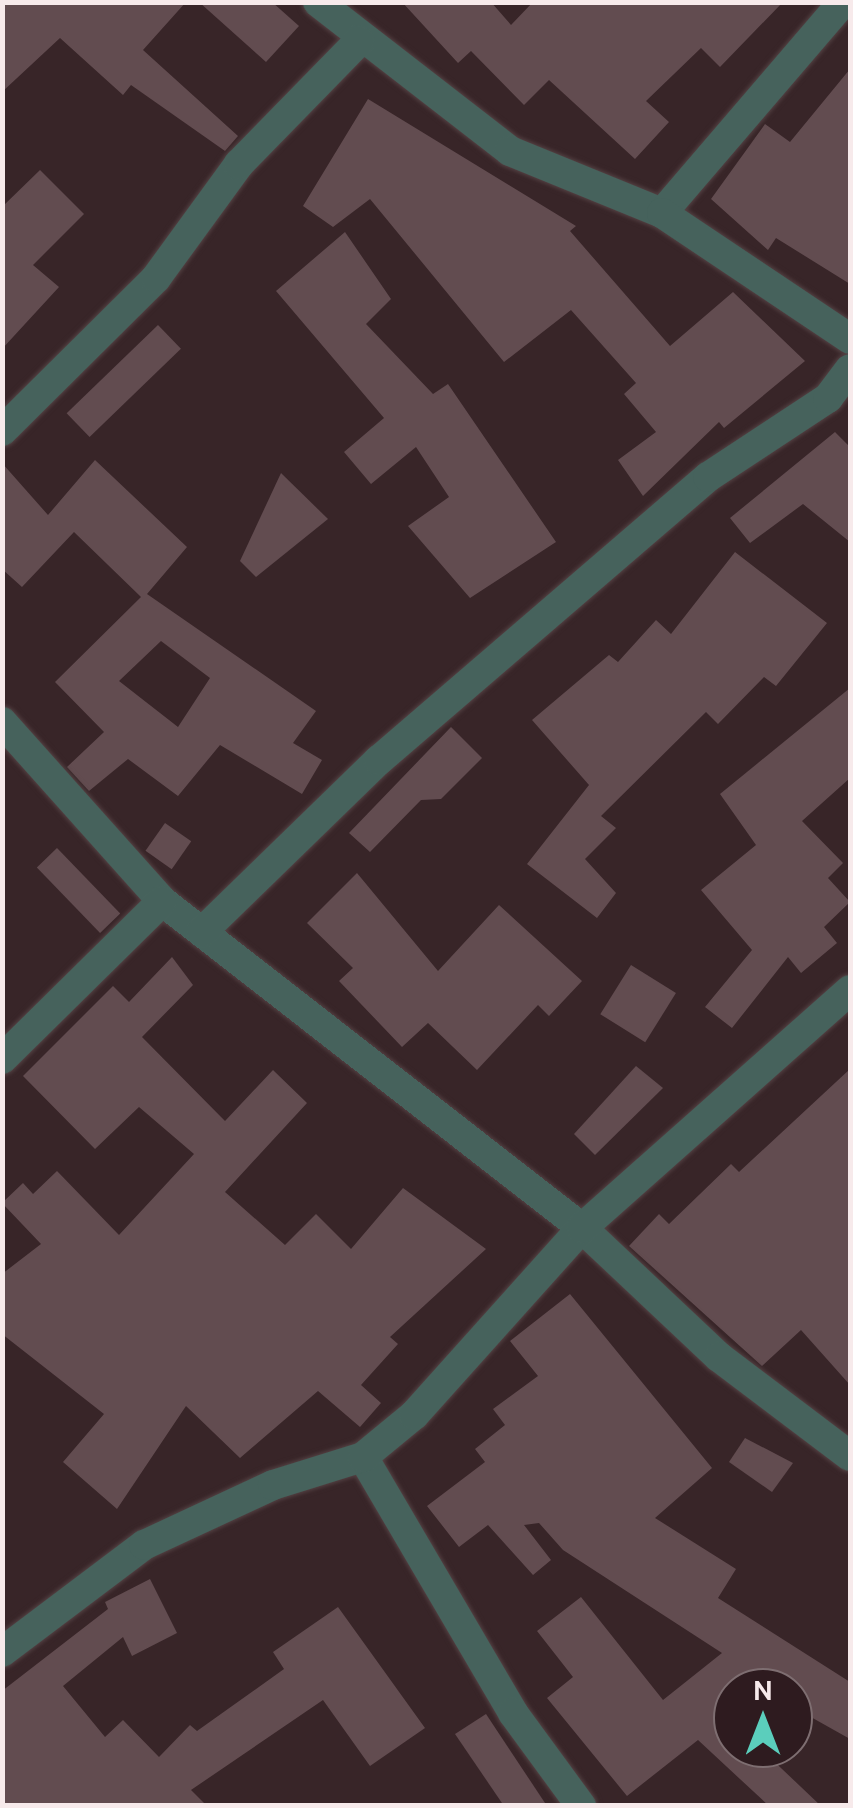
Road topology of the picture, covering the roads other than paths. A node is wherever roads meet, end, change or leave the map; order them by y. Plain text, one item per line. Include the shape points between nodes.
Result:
1 (318, 2) edge
2 (843, 2) edge
3 (358, 41) junction
4 (662, 213) junction
5 (850, 339) edge
6 (850, 369) edge
7 (2, 431) edge
8 (2, 722) edge
9 (162, 901) junction
10 (202, 932) junction
11 (850, 990) edge
12 (2, 1059) edge
13 (582, 1228) junction
14 (850, 1456) edge
15 (363, 1457) junction
16 (2, 1652) edge
17 (581, 1806) edge

1 - 3 street
2 - 4 street
3 - 4 street via 510,152
3 - 7 street via 239,164 156,278
4 - 5 street
6 - 10 street via 828,398 708,477 408,734
8 - 9 street
9 - 10 street
9 - 12 street
10 - 13 street
11 - 13 street
13 - 14 street via 719,1357
13 - 15 street via 414,1415
15 - 16 street via 273,1485 144,1546
15 - 17 street via 513,1714

